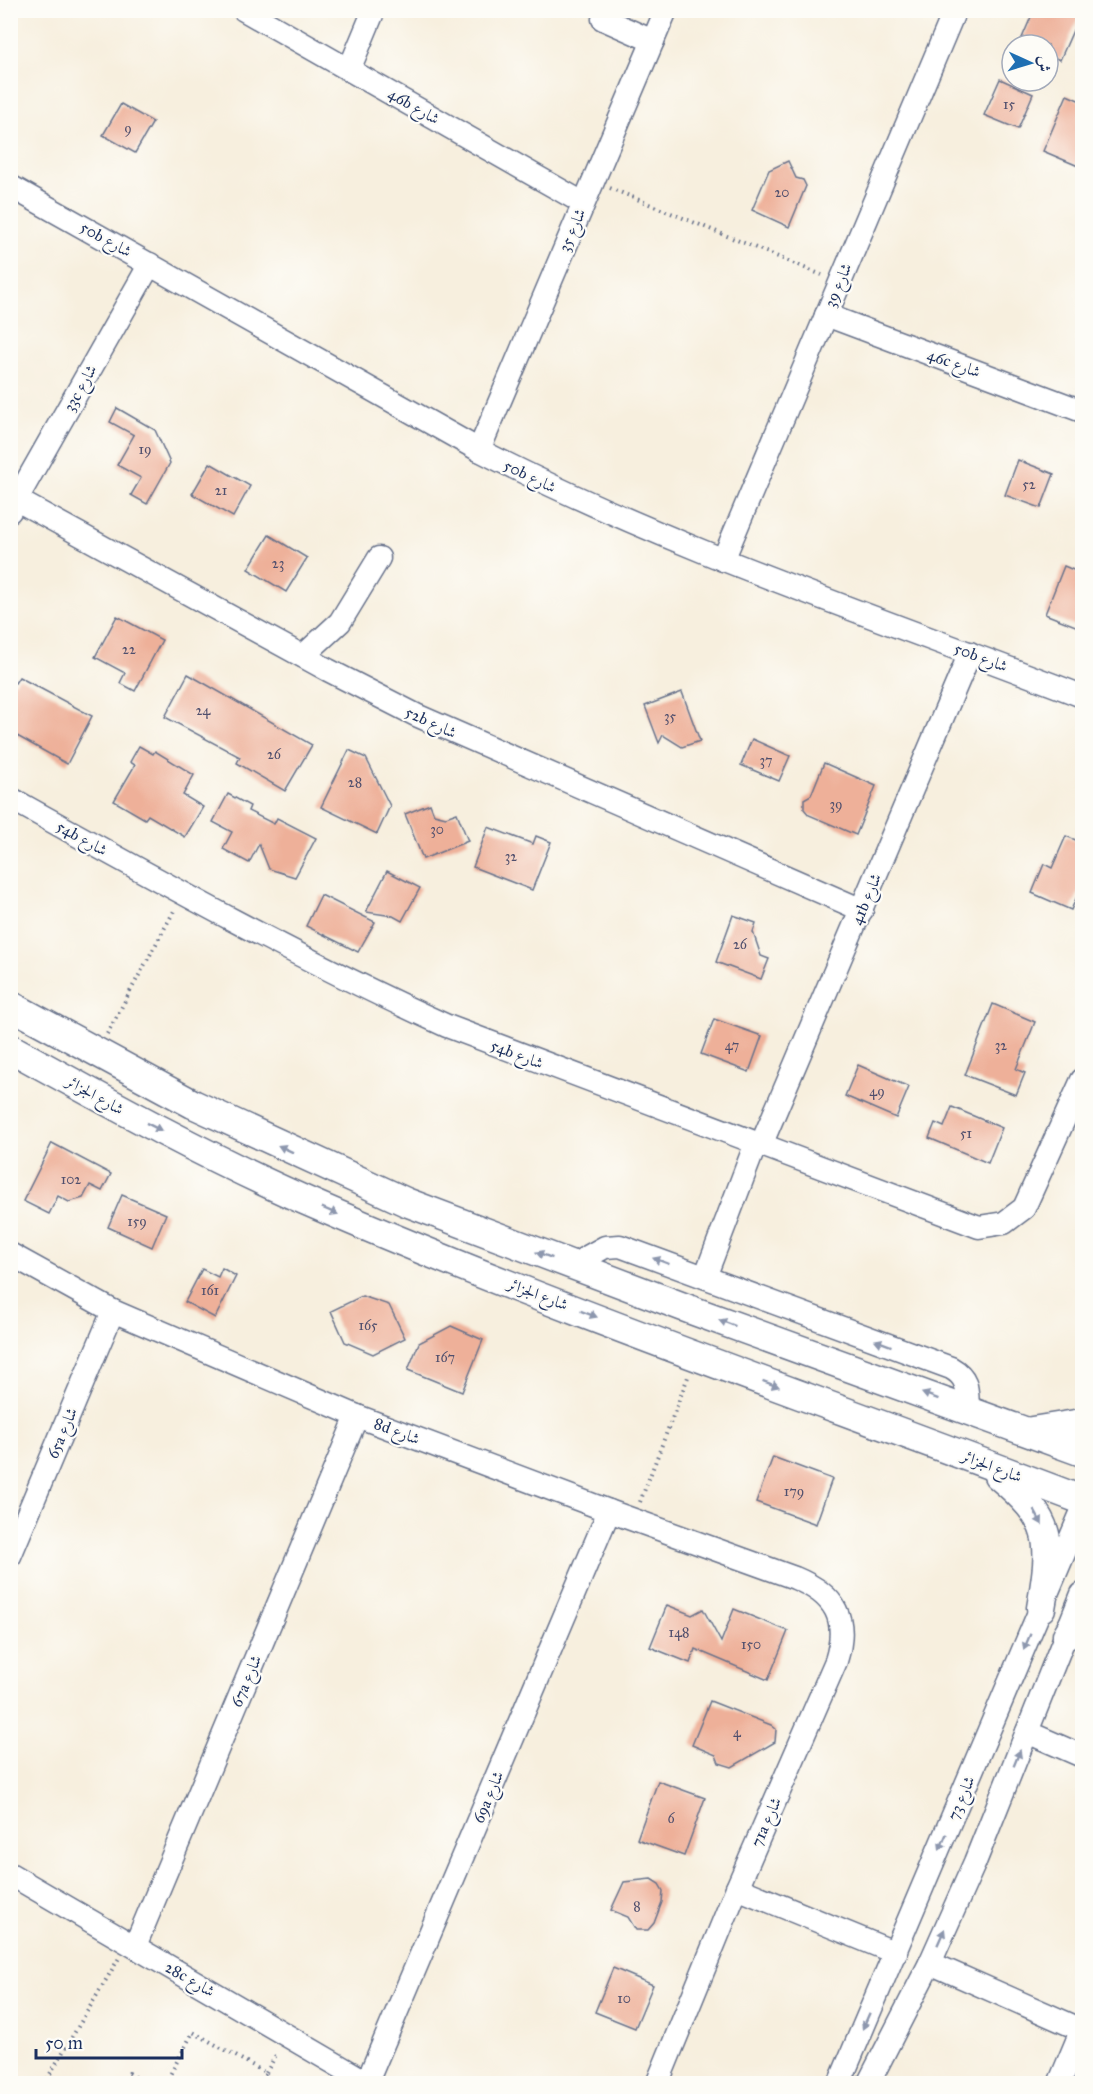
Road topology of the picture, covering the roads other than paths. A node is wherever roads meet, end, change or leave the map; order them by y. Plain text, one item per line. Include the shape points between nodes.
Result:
1 (244, 10) edge
2 (374, 10) edge
3 (666, 10) edge
4 (955, 10) edge
5 (603, 19) dead end
6 (653, 41) junction
7 (349, 70) junction
8 (10, 186) edge
9 (583, 203) junction
10 (150, 264) junction
11 (826, 315) junction
12 (1080, 403) edge
13 (479, 450) junction
14 (14, 506) edge
15 (379, 558) dead end
16 (723, 560) junction
17 (340, 622) junction
18 (970, 653) junction
19 (303, 656) junction
20 (328, 670) junction
21 (1083, 696) edge
22 (10, 798) edge
23 (862, 910) junction
24 (10, 1005) edge
25 (10, 1048) edge
26 (1083, 1080) edge
27 (759, 1144) junction
28 (10, 1254) edge
29 (571, 1266) junction
30 (705, 1277) junction
31 (113, 1311) junction
32 (968, 1409) junction
33 (357, 1416) junction
34 (1083, 1423) edge
35 (1024, 1432) junction
36 (1083, 1452) edge
37 (982, 1462) junction
38 (1083, 1500) edge
39 (609, 1511) junction
40 (1083, 1511) edge
41 (10, 1556) edge
42 (795, 1578) joint
43 (1083, 1594) edge
44 (1041, 1608) junction
45 (1083, 1610) edge
46 (1067, 1635) junction
47 (1027, 1732) junction
48 (1083, 1756) edge
49 (10, 1874) edge
50 (737, 1887) junction
51 (131, 1944) junction
52 (896, 1953) junction
53 (930, 1963) junction
54 (1082, 2030) edge
55 (368, 2083) edge
56 (657, 2084) edge
57 (839, 2084) edge
58 (868, 2084) edge
59 (1059, 2084) edge

1 - 7 street, 46b شارع
2 - 7 street
3 - 6 street, شارع 35
4 - 11 street, شارع 39
5 - 6 street
6 - 9 street, شارع 35
7 - 9 street, 46b شارع
8 - 10 street, 50b شارع
9 - 13 street, شارع 35
10 - 13 street, 50b شارع
10 - 14 street, 33c شارع
11 - 12 street, 46c شارع
11 - 16 street, شارع 39
13 - 16 street, 50b شارع via 598,509
14 - 19 street, 52b شارع
15 - 17 street
16 - 18 street, 50b شارع
17 - 19 street
17 - 20 street
18 - 21 street, 50b شارع
18 - 23 street, 41b شارع
19 - 20 street, 52b شارع
20 - 23 street, 52b شارع via 497,752
22 - 27 street, 54b شارع via 183,895 373,993 447,1026
23 - 27 street, 41b شارع
29 -> 24 main road via 334,1171 193,1104
25 -> 37 main road, شارع الجزائر via 150,1126 316,1205 696,1356
26 - 27 street, 54b شارع via 1024,1208 1004,1223 980,1227
27 - 30 street, 41b شارع
28 - 31 street, 8d شارع
30 -> 29 street via 612,1245
32 -> 29 main road
32 -> 30 street via 967,1382 951,1368
31 - 33 street, 8d شارع
31 - 41 street, 65a شارع
32 - 35 main road
33 - 39 street, 8d شارع
33 - 51 street, 67a شارع
34 - 35 main road
35 - 36 main road
37 - 38 main road, شارع الجزائر
37 -> 44 main road via 1026,1499 1044,1527 1049,1558
39 - 42 street, 8d شارع
39 - 55 street, 69a شارع
40 - 44 street, شارع 73
42 - 50 street, 71a شارع via 815,1586 831,1600 840,1619 842,1641
43 - 46 street
44 -> 52 street, شارع 73
45 - 46 main road
46 - 47 street
47 - 48 street
53 -> 47 street
49 - 51 street, 28c شارع
50 - 52 street
50 - 56 street, 71a شارع
51 - 55 street, 28c شارع
52 -> 57 street, شارع 73
53 - 54 street
53 - 58 street
54 - 59 street

